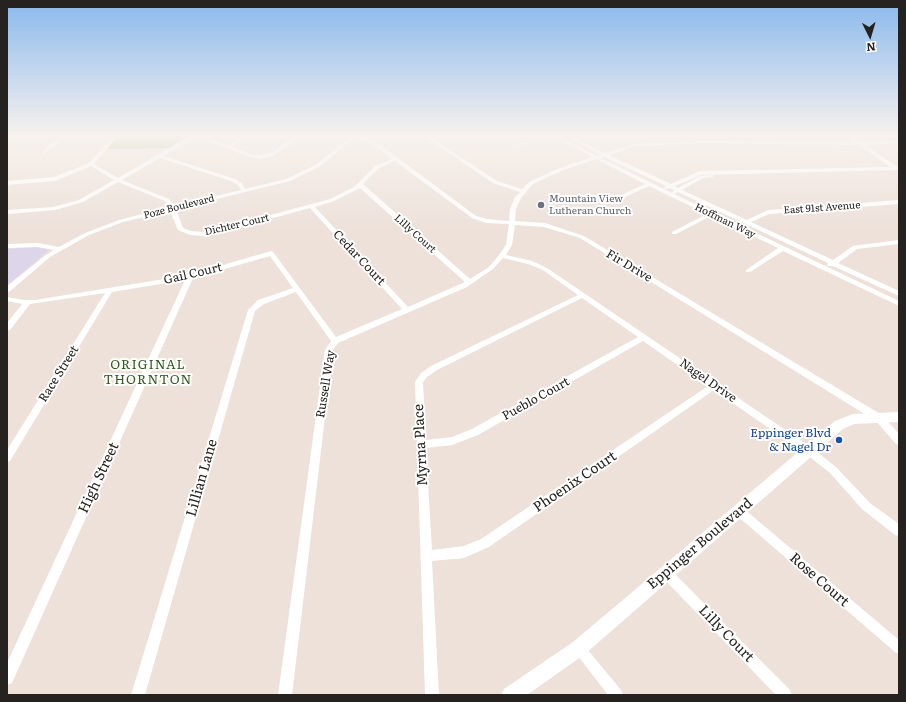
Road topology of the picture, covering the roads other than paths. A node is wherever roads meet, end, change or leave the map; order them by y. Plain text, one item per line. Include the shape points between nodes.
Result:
1 (81, 168) edge
2 (97, 168) edge
3 (139, 168) edge
4 (196, 168) edge
5 (313, 168) edge
6 (377, 168) edge
7 (407, 168) edge
8 (474, 168) edge
9 (567, 168) edge
10 (621, 168) edge
11 (627, 168) edge
12 (898, 170) edge
13 (118, 180) junction
14 (7, 183) edge
15 (650, 184) junction
16 (360, 185) junction
17 (669, 186) junction
18 (662, 190) junction
19 (678, 190) junction
20 (244, 191) junction
21 (522, 191) junction
22 (670, 194) junction
23 (612, 201) dead end
24 (899, 202) edge
25 (311, 206) junction
26 (172, 209) junction
27 (7, 212) edge
28 (710, 214) junction
29 (512, 222) junction
30 (747, 222) junction
31 (674, 233) dead end
32 (899, 242) edge
33 (7, 246) edge
34 (783, 248) junction
35 (58, 249) junction
36 (502, 256) junction
37 (833, 263) junction
38 (825, 268) junction
39 (748, 271) dead end
40 (190, 277) junction
41 (470, 282) junction
42 (297, 289) junction
43 (7, 290) edge
44 (110, 290) junction
45 (899, 294) edge
46 (583, 295) junction
47 (7, 299) edge
48 (27, 303) junction
49 (899, 304) edge
50 (407, 310) junction
51 (7, 328) edge
52 (644, 337) junction
53 (335, 341) junction
54 (714, 386) junction
55 (899, 417) edge
56 (879, 418) junction
57 (899, 441) edge
58 (422, 444) junction
59 (809, 451) junction
60 (7, 458) edge
61 (739, 511) junction
62 (899, 530) edge
63 (427, 556) junction
64 (666, 573) junction
65 (579, 648) junction
66 (899, 648) edge
67 (7, 678) edge
68 (138, 695) edge
69 (285, 695) edge
70 (432, 695) edge
71 (510, 695) edge
72 (616, 695) edge
73 (785, 695) edge

1 - 14 street via 50,180
2 - 13 street, Dichter Court
3 - 13 street
4 - 20 street via 233,180 240,184
5 - 20 street, Poze Boulevard via 285,181
6 - 16 street, Dichter Court
7 - 29 street, Fir Drive via 469,215 486,221
8 - 21 street via 492,180
9 - 21 street, Russell Way via 546,175
10 - 15 street, Hoffman Way
11 - 17 street, Hoffman Way
12 - 17 street via 700,172
12 - 19 street via 705,177
13 - 26 street, Dichter Court via 160,196 169,202
13 - 27 street via 66,207
15 - 18 street, Hoffman Way
15 - 23 street
16 - 25 street, Dichter Court via 342,196
16 - 41 street, Lilly Court
17 - 18 street
17 - 19 street, Hoffman Way
18 - 22 street, Hoffman Way
19 - 22 street
19 - 30 street, Hoffman Way
20 - 26 street, Poze Boulevard
21 - 29 street, Russell Way via 512,209
22 - 28 street, Hoffman Way
24 - 30 street, East 91st Avenue via 768,212
25 - 26 street, Dichter Court via 202,234 182,230
25 - 50 street, Cedar Court
26 - 35 street, Poze Boulevard via 104,227
28 - 31 street
28 - 34 street, Hoffman Way
29 - 36 street, Russell Way via 511,238
29 - 56 street, Fir Drive via 545,225 582,237
30 - 37 street, Hoffman Way
32 - 37 street via 855,247
33 - 35 street via 38,245
34 - 38 street, Hoffman Way
34 - 39 street
35 - 43 street, Poze Boulevard
36 - 41 street, Russell Way via 491,268
36 - 46 street, Nagel Drive via 537,265
37 - 38 street
37 - 45 street, Hoffman Way
38 - 49 street, Hoffman Way
40 - 42 street, Gail Court via 271,253
40 - 44 street, Gail Court
40 - 67 street, High Street
41 - 50 street, Russell Way
42 - 53 street, Gail Court
42 - 68 street, Lillian Lane via 261,302 252,310
44 - 48 street, Gail Court
44 - 60 street, Race Street
46 - 52 street, Nagel Drive
46 - 58 street, Myrna Place via 424,375 418,386
47 - 48 street, Gail Court
48 - 51 street
50 - 53 street, Russell Way
52 - 54 street, Nagel Drive
52 - 58 street, Pueblo Court via 475,432 452,441
53 - 69 street, Russell Way via 329,350 327,364
54 - 59 street, Nagel Drive
54 - 63 street, Phoenix Court via 484,543 464,552
55 - 56 street, Eppinger Boulevard
56 - 57 street, Fir Drive
56 - 59 street, Eppinger Boulevard via 853,419 839,425
58 - 63 street, Myrna Place
59 - 61 street, Eppinger Boulevard
59 - 62 street, Nagel Drive via 833,470 866,506
61 - 64 street, Eppinger Boulevard
61 - 66 street, Rose Court
63 - 70 street, Myrna Place
64 - 65 street, Eppinger Boulevard
64 - 73 street, Lilly Court
65 - 71 street, Eppinger Boulevard
65 - 72 street

